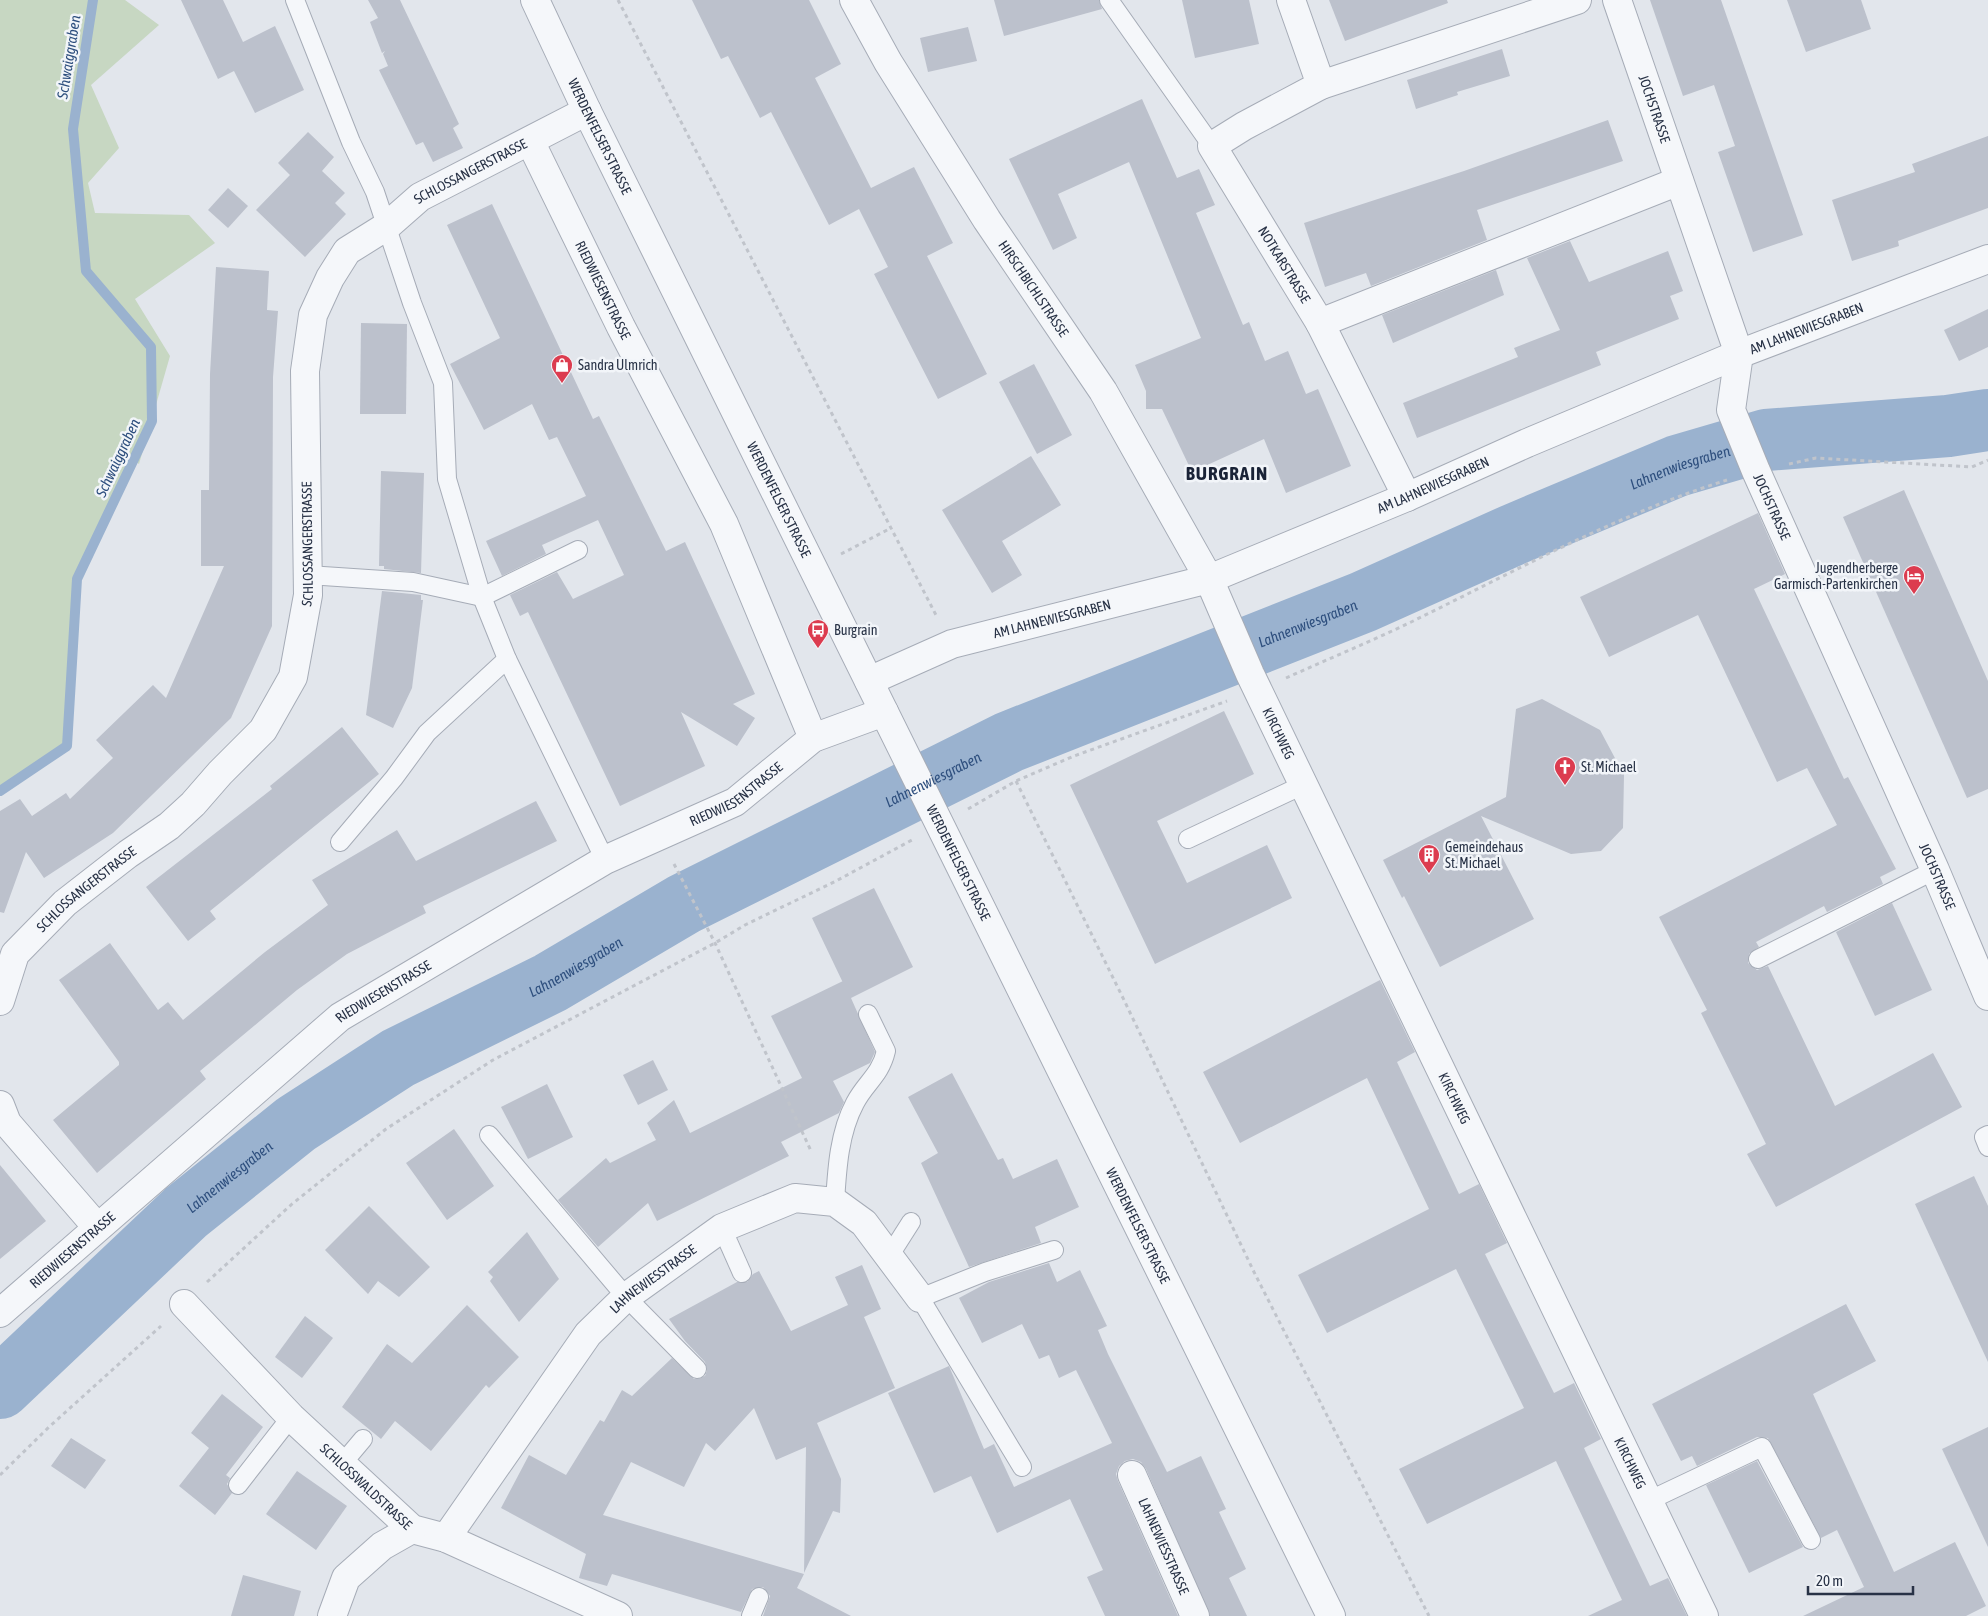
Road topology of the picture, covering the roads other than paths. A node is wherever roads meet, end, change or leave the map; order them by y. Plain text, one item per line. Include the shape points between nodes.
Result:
1 (295, 0) edge
2 (535, 0) edge
3 (854, 0) edge
4 (1109, 0) edge
5 (1291, 0) edge
6 (1577, 0) edge
7 (1617, 0) edge
8 (1322, 86) junction
9 (587, 111) junction
10 (530, 142) junction
11 (1212, 146) junction
12 (1679, 181) junction
13 (387, 226) junction
14 (1988, 260) edge
15 (1320, 323) junction
16 (1739, 354) junction
17 (1407, 497) junction
18 (578, 550) dead end
19 (308, 575) junction
20 (1208, 579) junction
21 (482, 597) junction
22 (507, 660) junction
23 (869, 681) junction
24 (884, 712) junction
25 (813, 738) junction
26 (1304, 785) junction
27 (1188, 839) dead end
28 (340, 842) dead end
29 (605, 860) junction
30 (1935, 870) junction
31 (1758, 960) dead end
32 (1988, 996) edge
33 (0, 1001) edge
34 (868, 1014) dead end
35 (2, 1115) edge
36 (489, 1135) dead end
37 (1988, 1135) edge
38 (1988, 1146) edge
39 (835, 1202) junction
40 (911, 1222) dead end
41 (97, 1227) junction
42 (722, 1228) junction
43 (1054, 1250) dead end
44 (890, 1255) junction
45 (742, 1273) dead end
46 (626, 1297) junction
47 (920, 1298) junction
48 (184, 1304) road end
49 (0, 1313) edge
50 (698, 1369) dead end
51 (291, 1417) junction
52 (363, 1439) dead end
53 (342, 1464) junction
54 (1022, 1467) dead end
55 (1132, 1475) dead end
56 (238, 1485) dead end
57 (1648, 1501) junction
58 (412, 1529) junction
59 (446, 1538) junction
60 (1811, 1540) dead end
61 (759, 1597) dead end
62 (332, 1616) edge
63 (618, 1616) edge
64 (751, 1616) edge
65 (1195, 1616) edge
66 (1330, 1616) edge
67 (1704, 1616) edge

1 - 13 lane
2 - 9 street, WERDENFELSER STRASSE
3 - 20 street, HIRSCHBICHLSTRASSE via 888,62 987,220 1103,391
4 - 11 lane
5 - 8 street
6 - 8 street
7 - 12 street, JOCHSTRASSE
8 - 11 street
9 - 10 street, SCHLOSSANGERSTRASSE
9 - 23 street, WERDENFELSER STRASSE
10 - 13 street, SCHLOSSANGERSTRASSE via 420,197
10 - 25 street, RIEDWIESENSTRASSE via 621,327 724,524
11 - 15 street, NOTKARSTRASSE
12 - 15 street
12 - 16 street, JOCHSTRASSE
13 - 19 street, SCHLOSSANGERSTRASSE via 347,251 313,315 305,371
13 - 21 lane via 443,384 447,479
14 - 16 street, AM LAHNEWIESGRABEN
15 - 17 street, NOTKARSTRASSE
16 - 17 street, AM LAHNEWIESGRABEN
16 - 30 street, JOCHSTRASSE via 1731,410
17 - 20 street, AM LAHNEWIESGRABEN
18 - 21 lane
19 - 21 lane via 413,582
19 - 33 street, SCHLOSSANGERSTRASSE via 308,595 293,677 263,730 187,810 65,903 15,954
20 - 23 street, AM LAHNEWIESGRABEN via 952,644
20 - 26 street, KIRCHWEG
21 - 22 lane
22 - 28 lane via 427,733
22 - 29 lane
23 - 24 street, WERDENFELSER STRASSE
24 - 25 street, RIEDWIESENSTRASSE
24 - 66 street, WERDENFELSER STRASSE
25 - 29 street, RIEDWIESENSTRASSE via 735,802
26 - 27 lane
26 - 57 street, KIRCHWEG
29 - 41 street, RIEDWIESENSTRASSE via 340,1017
30 - 31 lane
30 - 32 street, JOCHSTRASSE
34 - 39 lane via 886,1050 882,1067 855,1103 842,1138
35 - 41 street
36 - 46 lane
37 - 38 lane via 1984,1137
39 - 42 street, LAHNEWIESSTRASSE via 795,1198
39 - 44 street via 864,1223
40 - 44 lane
41 - 49 street, RIEDWIESENSTRASSE
42 - 45 lane
42 - 46 street, LAHNEWIESSTRASSE
43 - 47 lane via 985,1272
44 - 47 street
46 - 50 lane
46 - 59 street, LAHNEWIESSTRASSE via 588,1334
47 - 54 lane
48 - 51 street, SCHLOSSWALDSTRASSE
51 - 53 street, SCHLOSSWALDSTRASSE
51 - 56 lane
52 - 53 lane
53 - 58 street, SCHLOSSWALDSTRASSE
55 - 65 street, LAHNEWIESSTRASSE
57 - 60 lane via 1762,1447
57 - 67 street, KIRCHWEG
58 - 59 street, SCHLOSSWALDSTRASSE
58 - 62 street via 382,1546 346,1578
59 - 63 street, SCHLOSSWALDSTRASSE
61 - 64 lane

